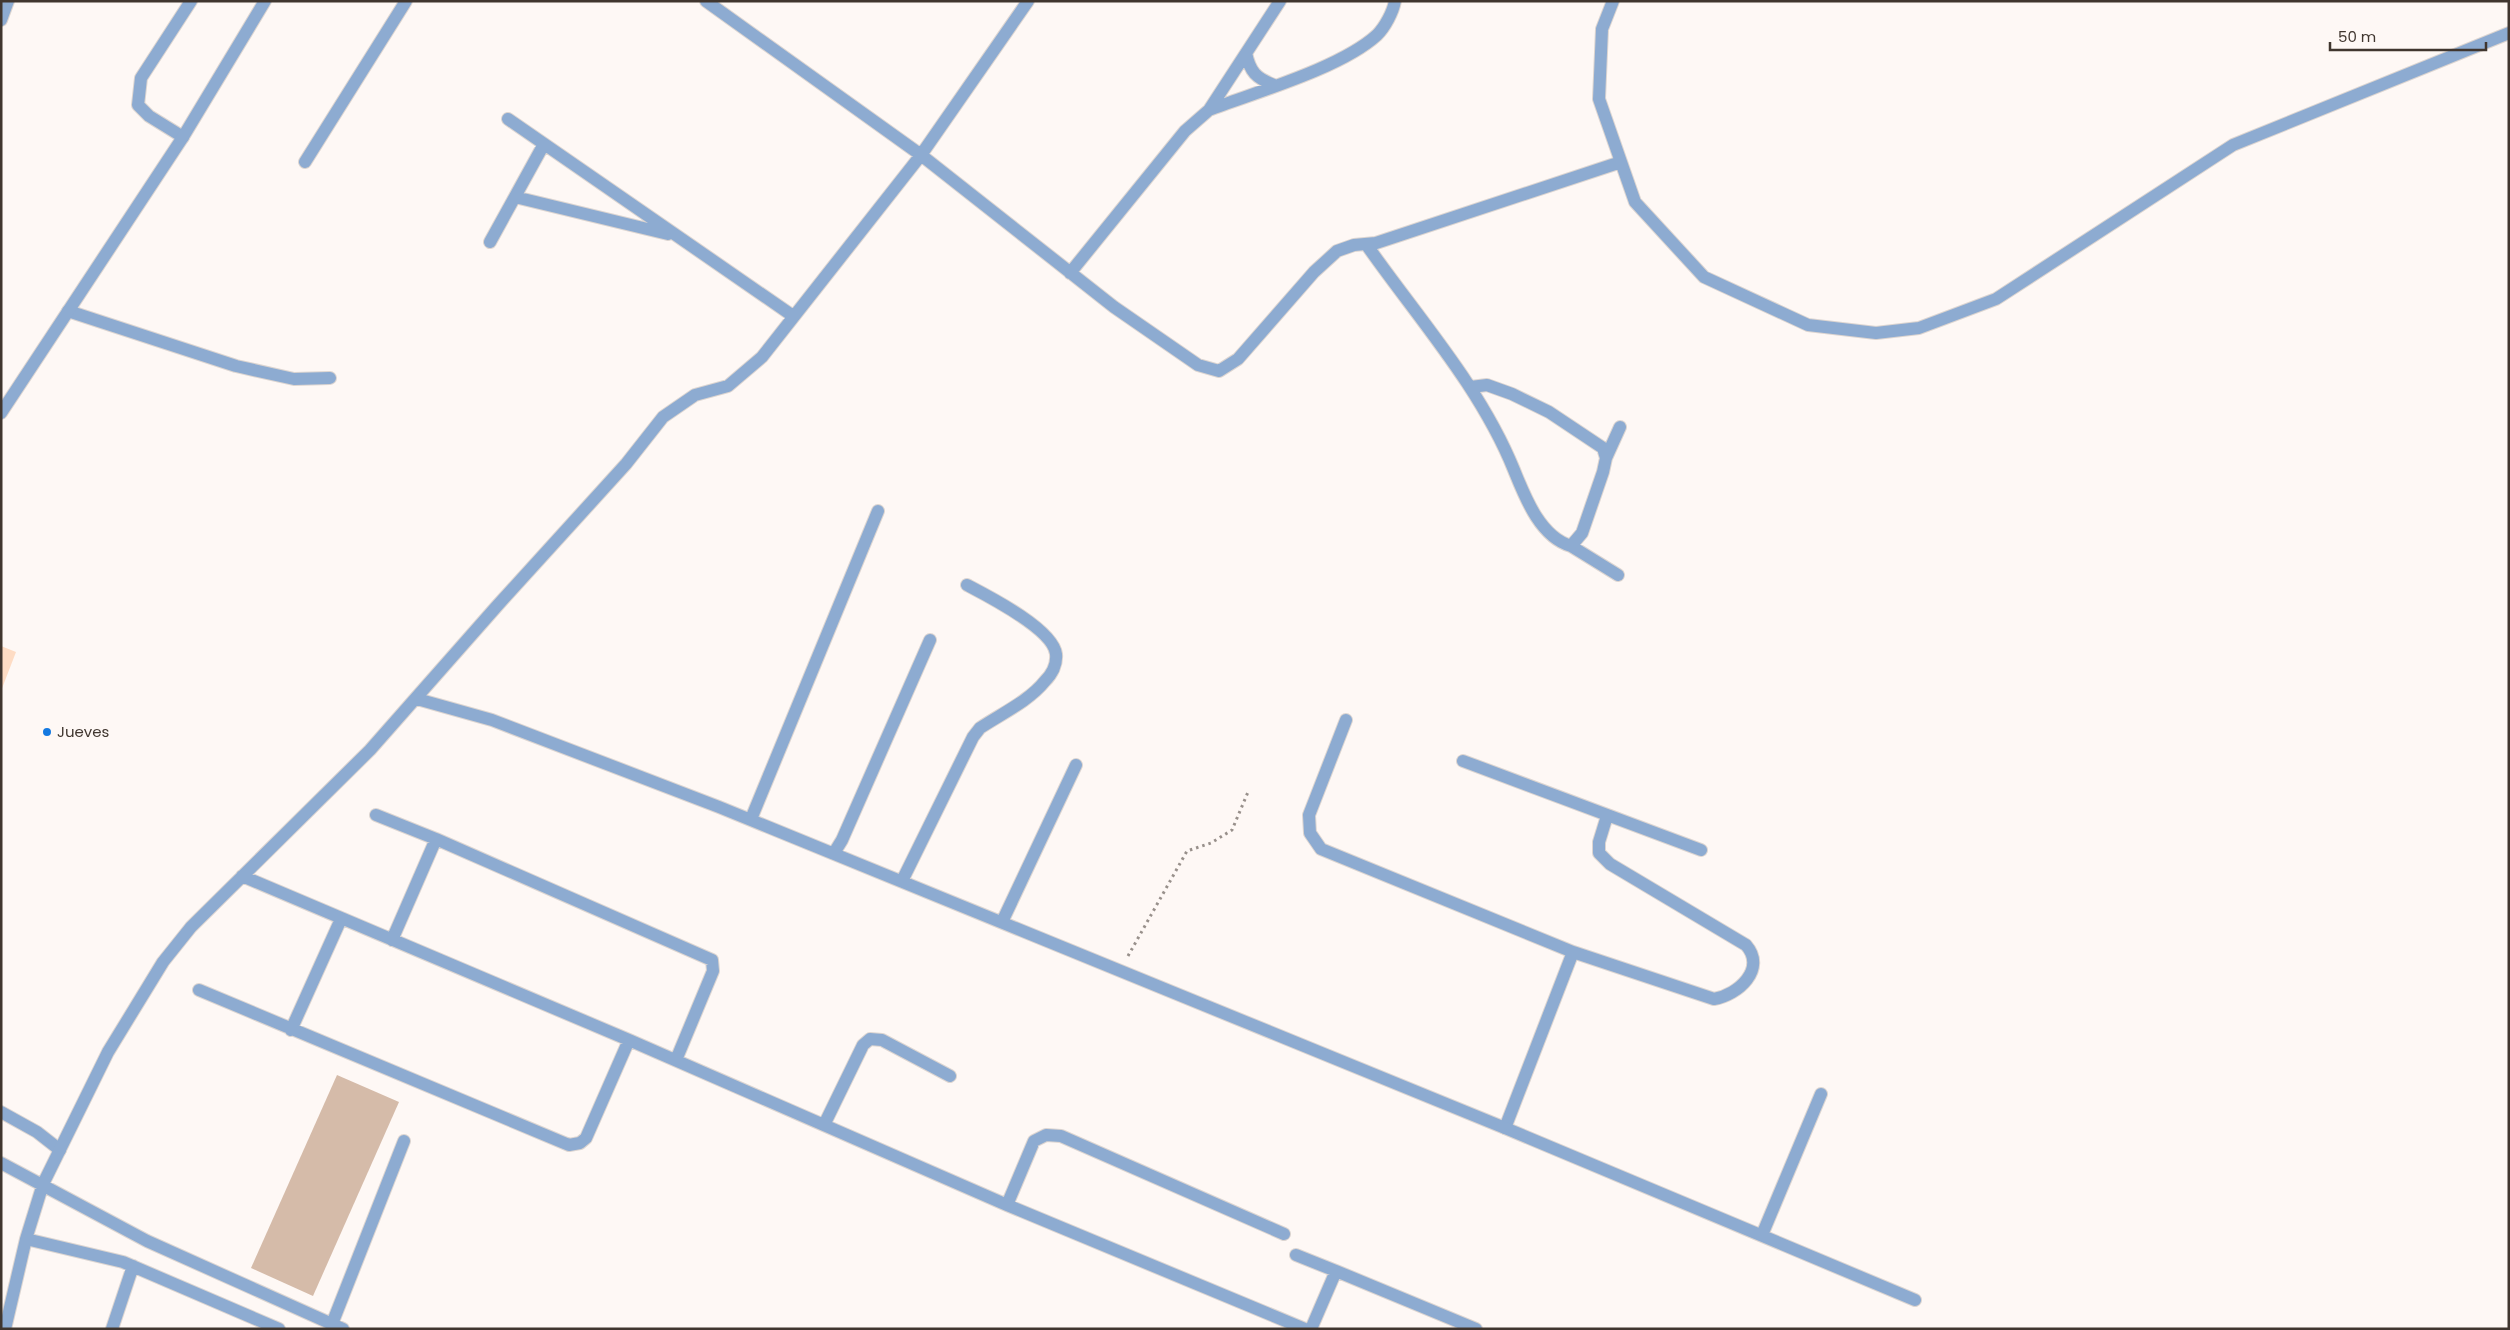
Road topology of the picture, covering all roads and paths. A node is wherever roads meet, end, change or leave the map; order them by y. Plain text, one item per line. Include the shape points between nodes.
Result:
1 (8, 1) edge
2 (192, 1) edge
3 (265, 1) edge
4 (406, 1) edge
5 (706, 1) edge
6 (1028, 1) edge
7 (1280, 1) edge
8 (1395, 1) edge
9 (1614, 1) edge
10 (1, 20) edge
11 (2509, 33) edge
12 (1246, 53) junction
13 (1274, 85) junction
14 (1209, 110) junction
15 (508, 119) dead end
16 (183, 137) junction
17 (544, 144) junction
18 (921, 155) junction
19 (305, 162) dead end
20 (1621, 162) junction
21 (515, 197) junction
22 (676, 236) junction
23 (490, 242) dead end
24 (1366, 244) junction
25 (1070, 273) junction
26 (68, 312) junction
27 (793, 316) junction
28 (330, 378) dead end
29 (1471, 387) junction
30 (1, 413) edge
31 (1620, 427) dead end
32 (1606, 458) junction
33 (878, 511) dead end
34 (1571, 546) junction
35 (1618, 575) dead end
36 (967, 585) dead end
37 (930, 640) dead end
38 (417, 699) junction
39 (1346, 720) dead end
40 (1463, 761) dead end
41 (1076, 765) dead end
42 (1248, 792) dead end
43 (376, 815) dead end
44 (1607, 816) junction
45 (751, 819) junction
46 (436, 839) junction
47 (1701, 850) dead end
48 (834, 854) junction
49 (242, 876) junction
50 (902, 880) junction
51 (341, 919) junction
52 (1002, 922) junction
53 (392, 940) junction
54 (1573, 952) junction
55 (1120, 970) junction
56 (199, 990) dead end
57 (292, 1030) junction
58 (629, 1040) junction
59 (676, 1060) junction
60 (950, 1076) dead end
61 (1820, 1094) dead end
62 (1, 1112) edge
63 (824, 1125) junction
64 (1505, 1128) junction
65 (404, 1141) dead end
66 (60, 1150) junction
67 (1, 1163) edge
68 (43, 1184) junction
69 (1007, 1205) junction
70 (1284, 1234) dead end
71 (1762, 1235) junction
72 (26, 1239) junction
73 (1296, 1255) dead end
74 (133, 1266) junction
75 (1336, 1271) junction
76 (1915, 1300) dead end
77 (338, 1327) edge
78 (5, 1329) edge
79 (112, 1329) edge
80 (279, 1329) edge
81 (1305, 1329) edge
82 (1311, 1329) edge
83 (1476, 1329) edge

1 - 10 street
2 - 16 street via 142,78 138,95 138,105 148,116
3 - 16 street
4 - 19 street
5 - 18 street
6 - 18 street
7 - 12 street
8 - 13 street via 1378,34 1371,39 1349,54
9 - 20 street via 1602,29 1599,98
11 - 20 street via 2233,145 1996,299 1919,328 1876,333 1808,324 1704,277 1635,202
12 - 13 street via 1254,75
12 - 14 street
13 - 14 street
14 - 25 street via 1185,131
15 - 17 street
16 - 26 street
17 - 21 street
17 - 22 street
18 - 25 street
18 - 27 street
20 - 24 street
21 - 22 street
21 - 23 street
22 - 27 street
24 - 25 street via 1337,251 1314,272 1238,359 1219,371 1198,365
24 - 29 street
26 - 28 street via 236,366 294,379
26 - 30 street
27 - 38 street via 762,357 728,386 695,395 663,417 626,464
29 - 32 street via 1487,384 1549,412 1591,438 1603,448
29 - 34 street via 1535,514 1561,543
31 - 32 street
32 - 34 street via 1582,533
33 - 45 street
34 - 35 street
36 - 50 street via 1025,618 1049,640 1056,652 1056,662 1045,682 980,728 973,737
37 - 48 street
38 - 45 street via 492,720
38 - 49 street
39 - 54 street via 1309,815 1310,834 1322,849
40 - 44 street
41 - 52 street
42 - 55 path via 1232,830 1211,843 1187,851
43 - 46 street
44 - 47 street
44 - 54 street via 1599,853 1610,864 1746,945 1752,952 1752,967 1734,994 1714,999
45 - 48 street
46 - 53 street
46 - 59 street via 712,960 713,971
48 - 50 street
49 - 51 street
49 - 66 street via 191,927 163,962 108,1052
50 - 52 street
51 - 53 street
51 - 57 street
52 - 55 street
53 - 58 street
54 - 64 street
55 - 64 street
56 - 57 street
57 - 58 street via 569,1145 586,1138
58 - 59 street
59 - 63 street
60 - 63 street via 882,1040 870,1039 863,1045
61 - 71 street
62 - 66 street via 37,1132
63 - 69 street
64 - 71 street
65 - 77 street
66 - 68 street
67 - 68 street
68 - 72 street
68 - 77 street via 147,1241
69 - 70 street via 1034,1141 1046,1135 1061,1136
69 - 81 street
71 - 76 street
72 - 74 street
72 - 78 street
73 - 75 street
74 - 79 street
74 - 80 street
75 - 82 street
75 - 83 street

